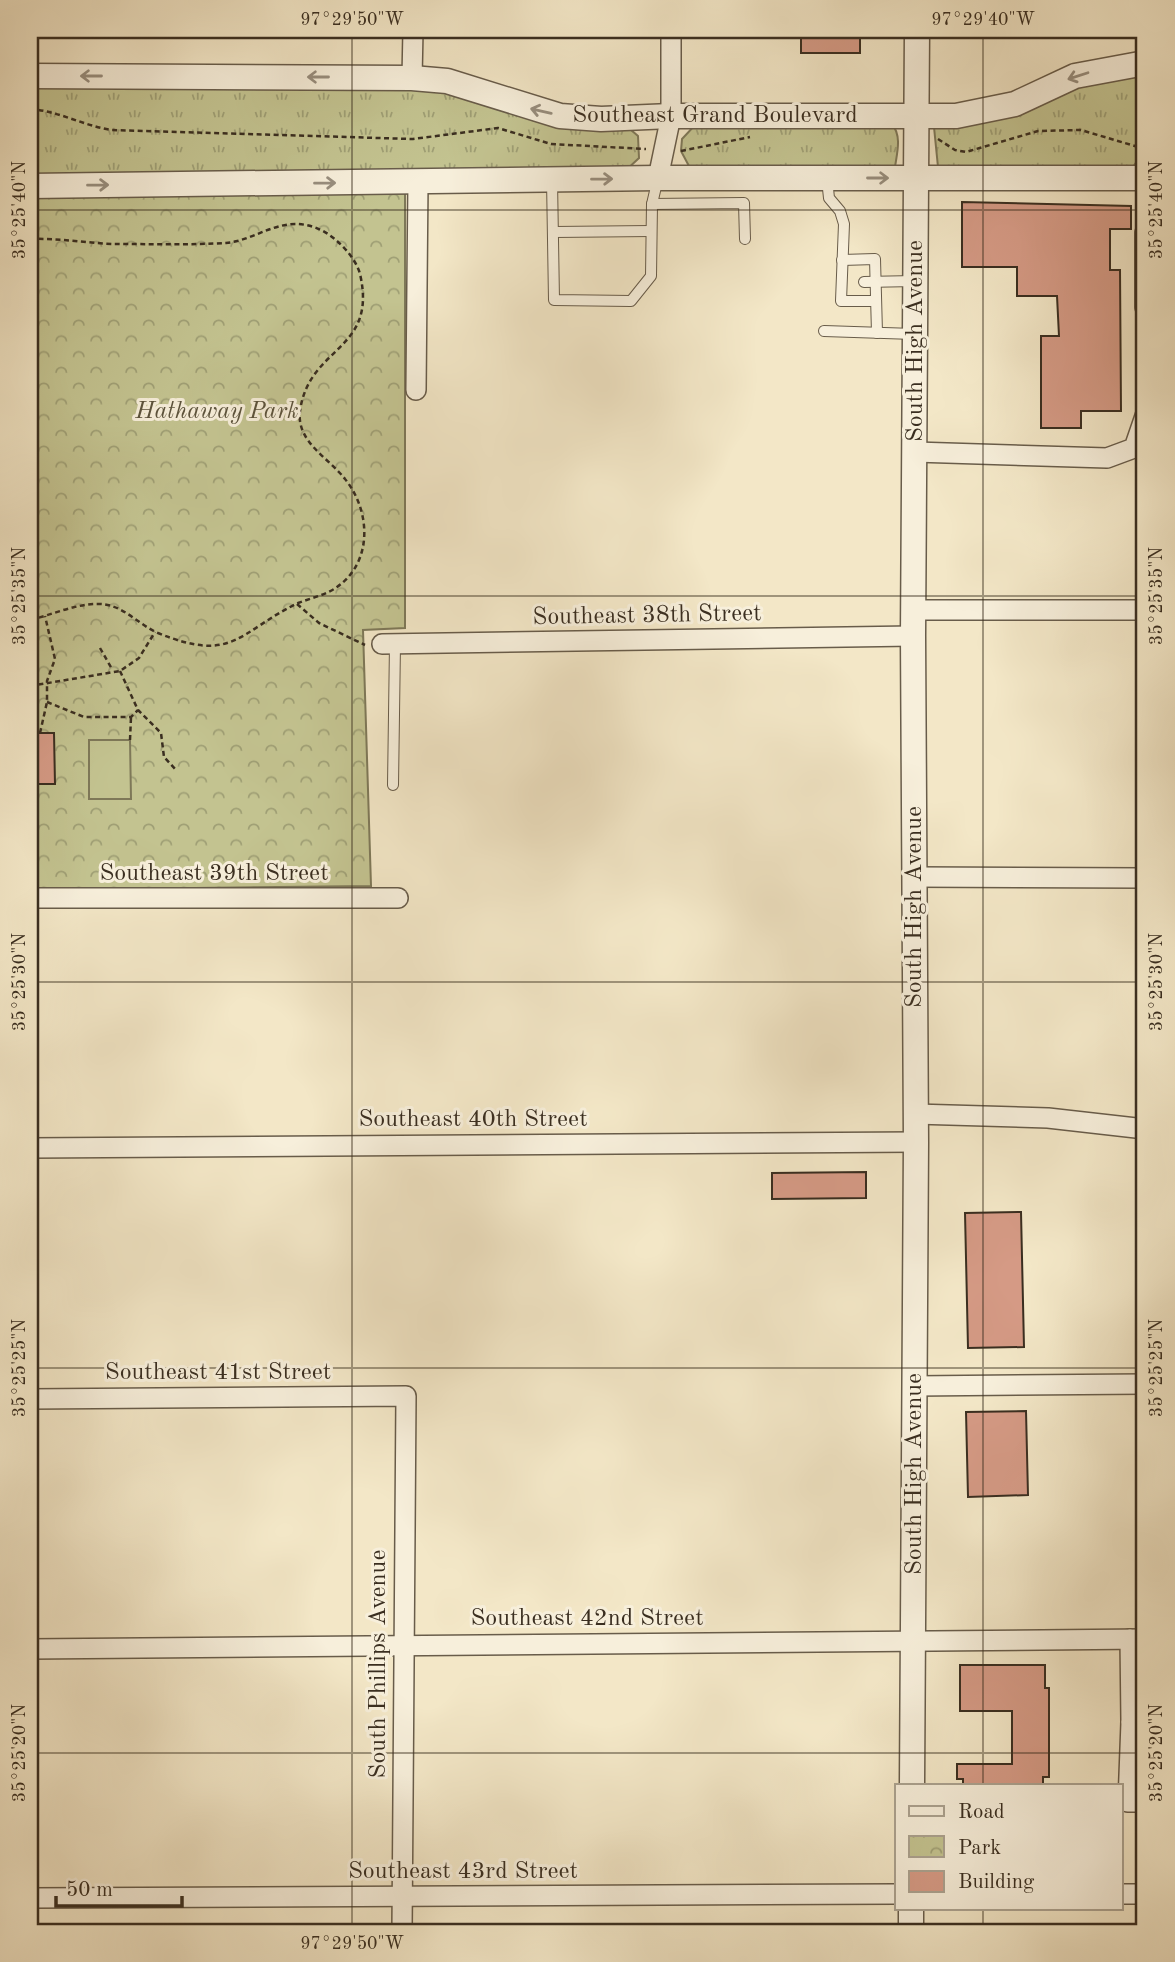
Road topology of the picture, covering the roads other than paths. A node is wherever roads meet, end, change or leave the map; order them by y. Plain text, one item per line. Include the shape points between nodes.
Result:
1 (413, 30) edge
2 (671, 30) edge
3 (917, 30) edge
4 (1145, 63) edge
5 (30, 76) edge
6 (412, 78) junction
7 (671, 116) junction
8 (917, 116) junction
9 (658, 178) junction
10 (827, 178) junction
11 (916, 178) junction
12 (1145, 178) edge
13 (552, 180) junction
14 (418, 182) junction
15 (30, 186) edge
16 (652, 205) junction
17 (651, 231) junction
18 (554, 232) junction
19 (1145, 233) edge
20 (745, 239) dead end
21 (842, 260) junction
22 (915, 281) junction
23 (870, 282) junction
24 (875, 301) junction
25 (1145, 307) edge
26 (824, 331) dead end
27 (877, 332) junction
28 (916, 334) junction
29 (416, 390) dead end
30 (1145, 416) edge
31 (915, 452) junction
32 (914, 610) junction
33 (1145, 610) edge
34 (913, 636) junction
35 (389, 644) joint
36 (393, 785) dead end
37 (915, 877) junction
38 (1145, 878) edge
39 (30, 898) edge
40 (398, 898) dead end
41 (915, 1114) junction
42 (1145, 1129) edge
43 (916, 1142) junction
44 (30, 1148) edge
45 (1145, 1384) edge
46 (915, 1386) junction
47 (406, 1396) joint
48 (30, 1399) edge
49 (1138, 1639) edge
50 (913, 1641) junction
51 (404, 1645) junction
52 (30, 1649) edge
53 (1138, 1722) edge
54 (912, 1784) edge
55 (1145, 1802) edge
56 (895, 1894) edge
57 (1122, 1894) edge
58 (1145, 1894) edge
59 (402, 1897) junction
60 (30, 1898) edge
61 (911, 1910) edge
62 (402, 1932) edge
63 (911, 1932) edge

1 - 6 street
2 - 7 street
3 - 8 street, South High Avenue
4 -> 8 street, Southeast Grand Boulevard via 1075,76 986,112
6 -> 5 street, Southeast Grand Boulevard
7 -> 6 street, Southeast Grand Boulevard via 601,120 560,116 447,81
7 - 8 street, Southeast Grand Boulevard
7 - 9 street
8 - 11 street, South High Avenue
9 - 10 street
13 -> 9 street
9 - 16 lane
10 -> 11 street
10 - 21 lane via 829,198 844,224
11 - 12 street
11 - 22 street, South High Avenue
13 - 14 street
13 - 18 lane
15 -> 14 street
14 - 29 street
16 - 17 lane
16 - 20 lane via 744,203
17 - 18 lane
17 - 18 lane via 651,276 631,301 554,300
19 - 25 street
21 - 23 lane via 875,260
21 - 24 lane via 841,301
22 - 23 lane
22 - 28 street, South High Avenue
23 - 24 lane
24 - 27 lane
26 - 27 lane
27 - 28 lane
28 - 31 street, South High Avenue
30 - 31 street via 1134,448 1107,458
31 - 32 street, South High Avenue
32 - 33 street
32 - 34 street, South High Avenue
34 - 35 street, Southeast 38th Street
34 - 37 street, South High Avenue
35 - 36 lane
37 - 38 street
37 - 41 street, South High Avenue
39 - 40 street, Southeast 39th Street
41 - 42 street via 1048,1118
41 - 43 street, South High Avenue
43 - 44 street, Southeast 40th Street
43 - 46 street, South High Avenue
45 - 46 street
46 - 50 street, South High Avenue
47 - 48 street, Southeast 41st Street
47 - 51 street, South Phillips Avenue
49 - 50 street, Southeast 42nd Street
49 - 53 street
50 - 51 street, Southeast 42nd Street
50 - 54 street, South High Avenue
51 - 52 street, Southeast 42nd Street
51 - 59 street, South Phillips Avenue
53 - 55 street via 1128,1802
56 - 59 street, Southeast 43rd Street
57 - 58 street
59 - 60 street, Southeast 43rd Street
59 - 62 street, South Phillips Avenue
61 - 63 street

